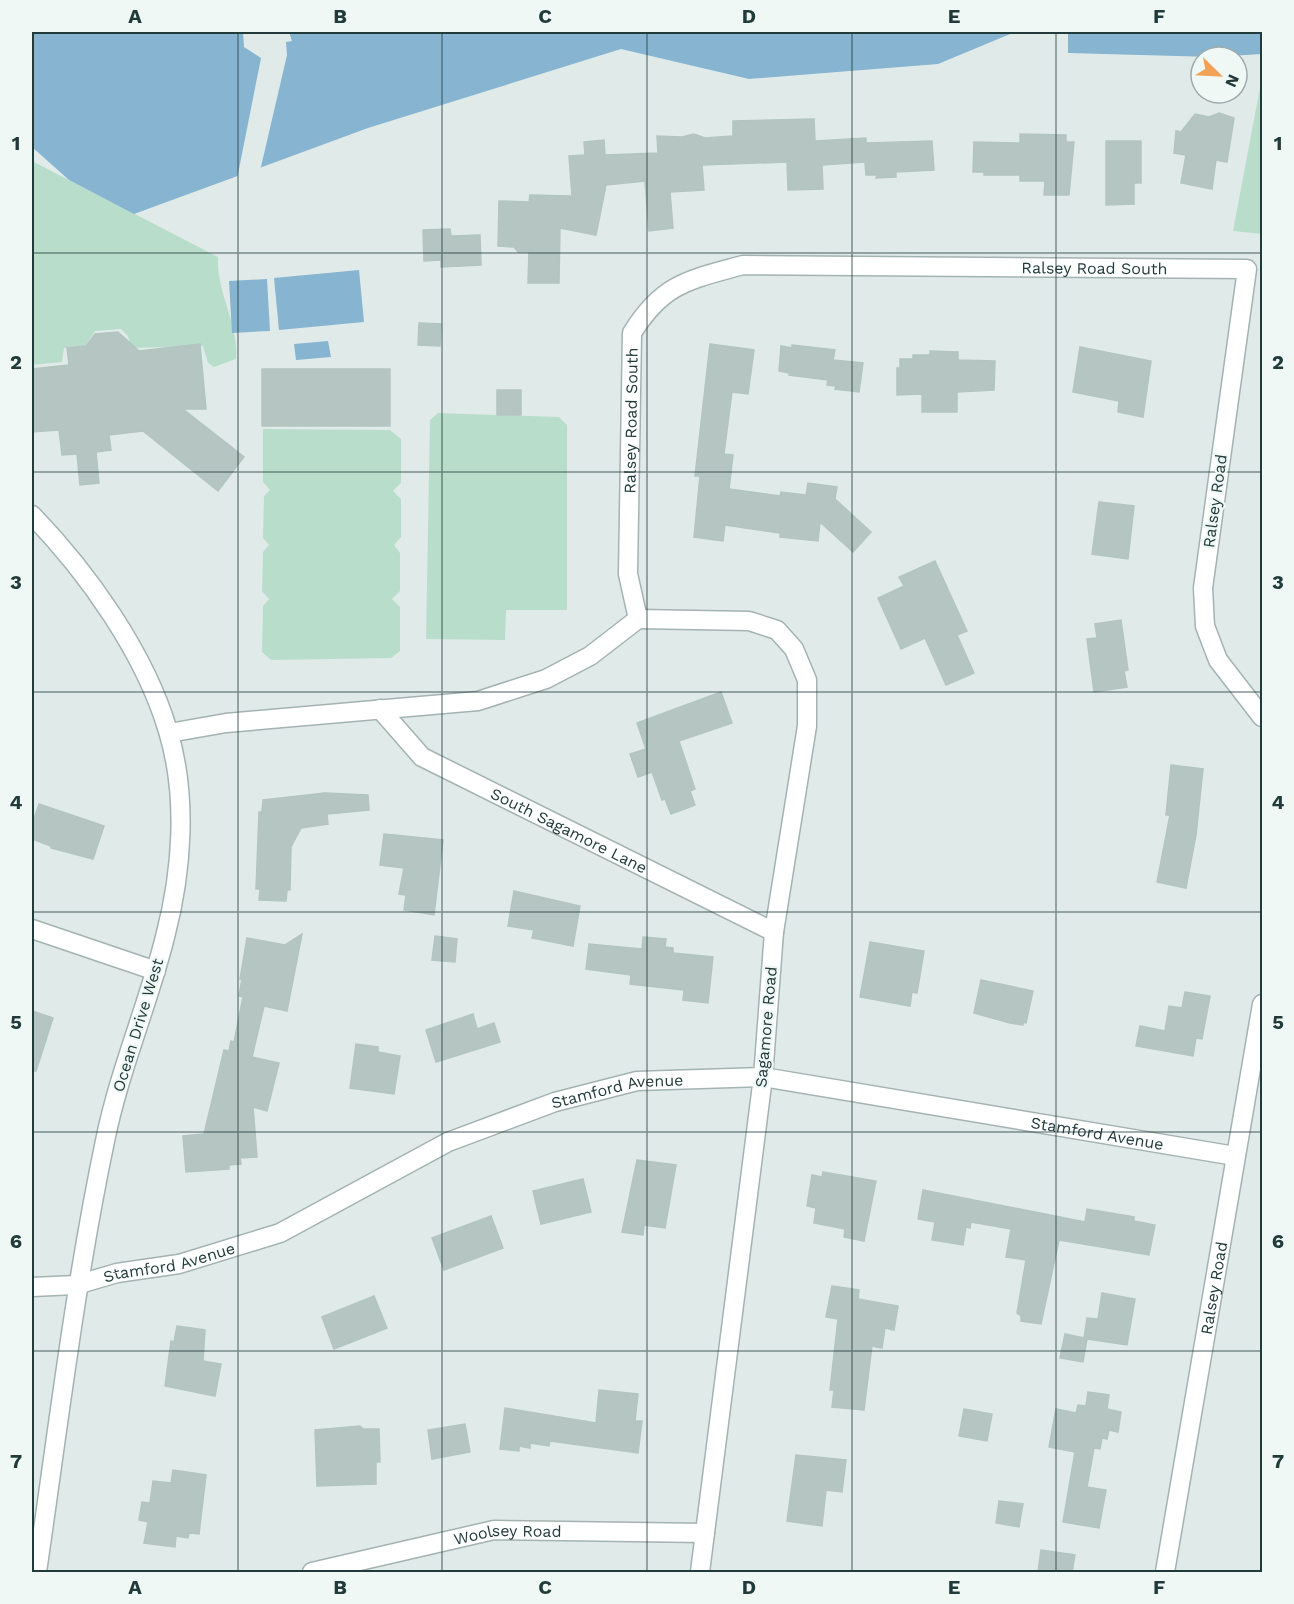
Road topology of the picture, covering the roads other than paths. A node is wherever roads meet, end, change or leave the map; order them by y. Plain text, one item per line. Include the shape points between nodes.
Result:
1 (1247, 269) joint
2 (32, 515) edge
3 (638, 619) junction
4 (380, 709) junction
5 (1263, 717) edge
6 (169, 733) junction
7 (32, 929) edge
8 (774, 932) junction
9 (156, 971) junction
10 (1263, 1004) edge
11 (763, 1077) junction
12 (1235, 1156) junction
13 (76, 1285) junction
14 (32, 1287) edge
15 (705, 1533) junction
16 (37, 1572) edge
17 (312, 1572) edge
18 (700, 1572) edge
19 (1165, 1572) edge

1 - 3 street, Ralsey Road South via 742,266 683,282 647,308 632,333 628,574
1 - 5 street, Ralsey Road via 1203,588 1205,626 1218,660
2 - 6 street, Ocean Drive West via 92,586 118,625 143,670
3 - 4 street via 590,656 546,679 478,701
3 - 8 street, Sagamore Road via 749,621 777,630 794,649 807,680 807,726
4 - 6 street via 226,723
4 - 8 street, South Sagamore Lane via 422,757
6 - 9 street, Ocean Drive West via 180,846 174,899
7 - 9 street
8 - 11 street, Sagamore Road
9 - 13 street, Ocean Drive West via 110,1116
10 - 12 street, Ralsey Road
11 - 12 street, Stamford Avenue
11 - 13 street, Stamford Avenue via 637,1081 555,1102 448,1142 280,1233 179,1264 117,1273
11 - 15 street, Sagamore Road
12 - 19 street, Ralsey Road
13 - 14 street, Stamford Avenue
13 - 16 street, Ocean Drive West
15 - 17 street, Woolsey Road via 494,1530
15 - 18 street, Sagamore Road

